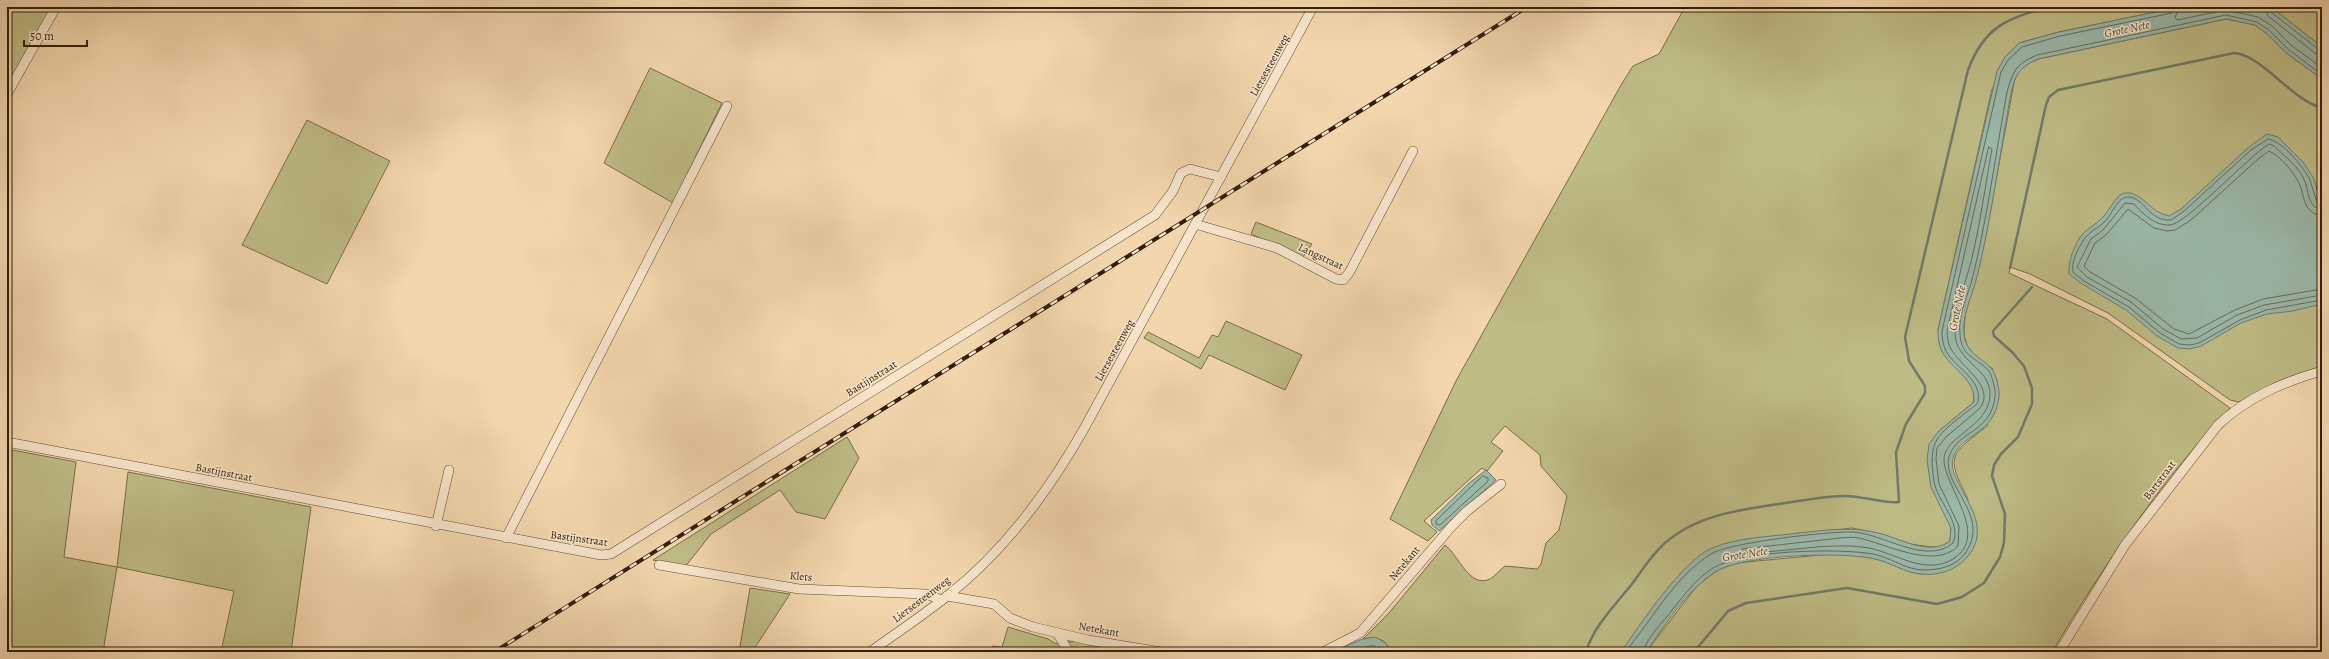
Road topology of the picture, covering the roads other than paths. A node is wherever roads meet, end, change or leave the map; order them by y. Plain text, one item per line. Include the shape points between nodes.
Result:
1 (56, 7) edge
2 (1314, 7) edge
3 (7, 94) edge
4 (727, 106) dead end
5 (1413, 152) dead end
6 (1221, 177) junction
7 (1195, 224) junction
8 (2322, 371) edge
9 (7, 442) edge
10 (449, 470) dead end
11 (1501, 484) dead end
12 (436, 526) junction
13 (506, 538) junction
14 (659, 565) dead end
15 (945, 598) junction
16 (1057, 634) junction
17 (870, 652) edge
18 (1069, 652) edge
19 (1161, 652) edge
20 (1323, 652) edge
21 (2060, 652) edge

1 - 3 street
2 - 6 street, Liersesteenweg
4 - 13 street
5 - 7 street, Langstraat via 1349,273 1342,280 1277,248
6 - 7 street, Liersesteenweg
6 - 13 street, Bastijnstraat via 1190,169 1181,173 1173,191 1155,215 611,554 601,555
7 - 15 street, Liersesteenweg via 1079,438 1045,493 1002,546
8 - 21 street, Bartstraat via 2266,391 2237,408 2218,425 2124,545
9 - 12 street, Bastijnstraat
10 - 12 street
11 - 20 street, Netekant via 1452,526 1360,633
12 - 13 street, Bastijnstraat
14 - 15 street, Klets via 799,589 926,594
15 - 16 street, Netekant via 994,604 1020,623
15 - 17 street, Liersesteenweg
16 - 18 street
16 - 19 street, Netekant

